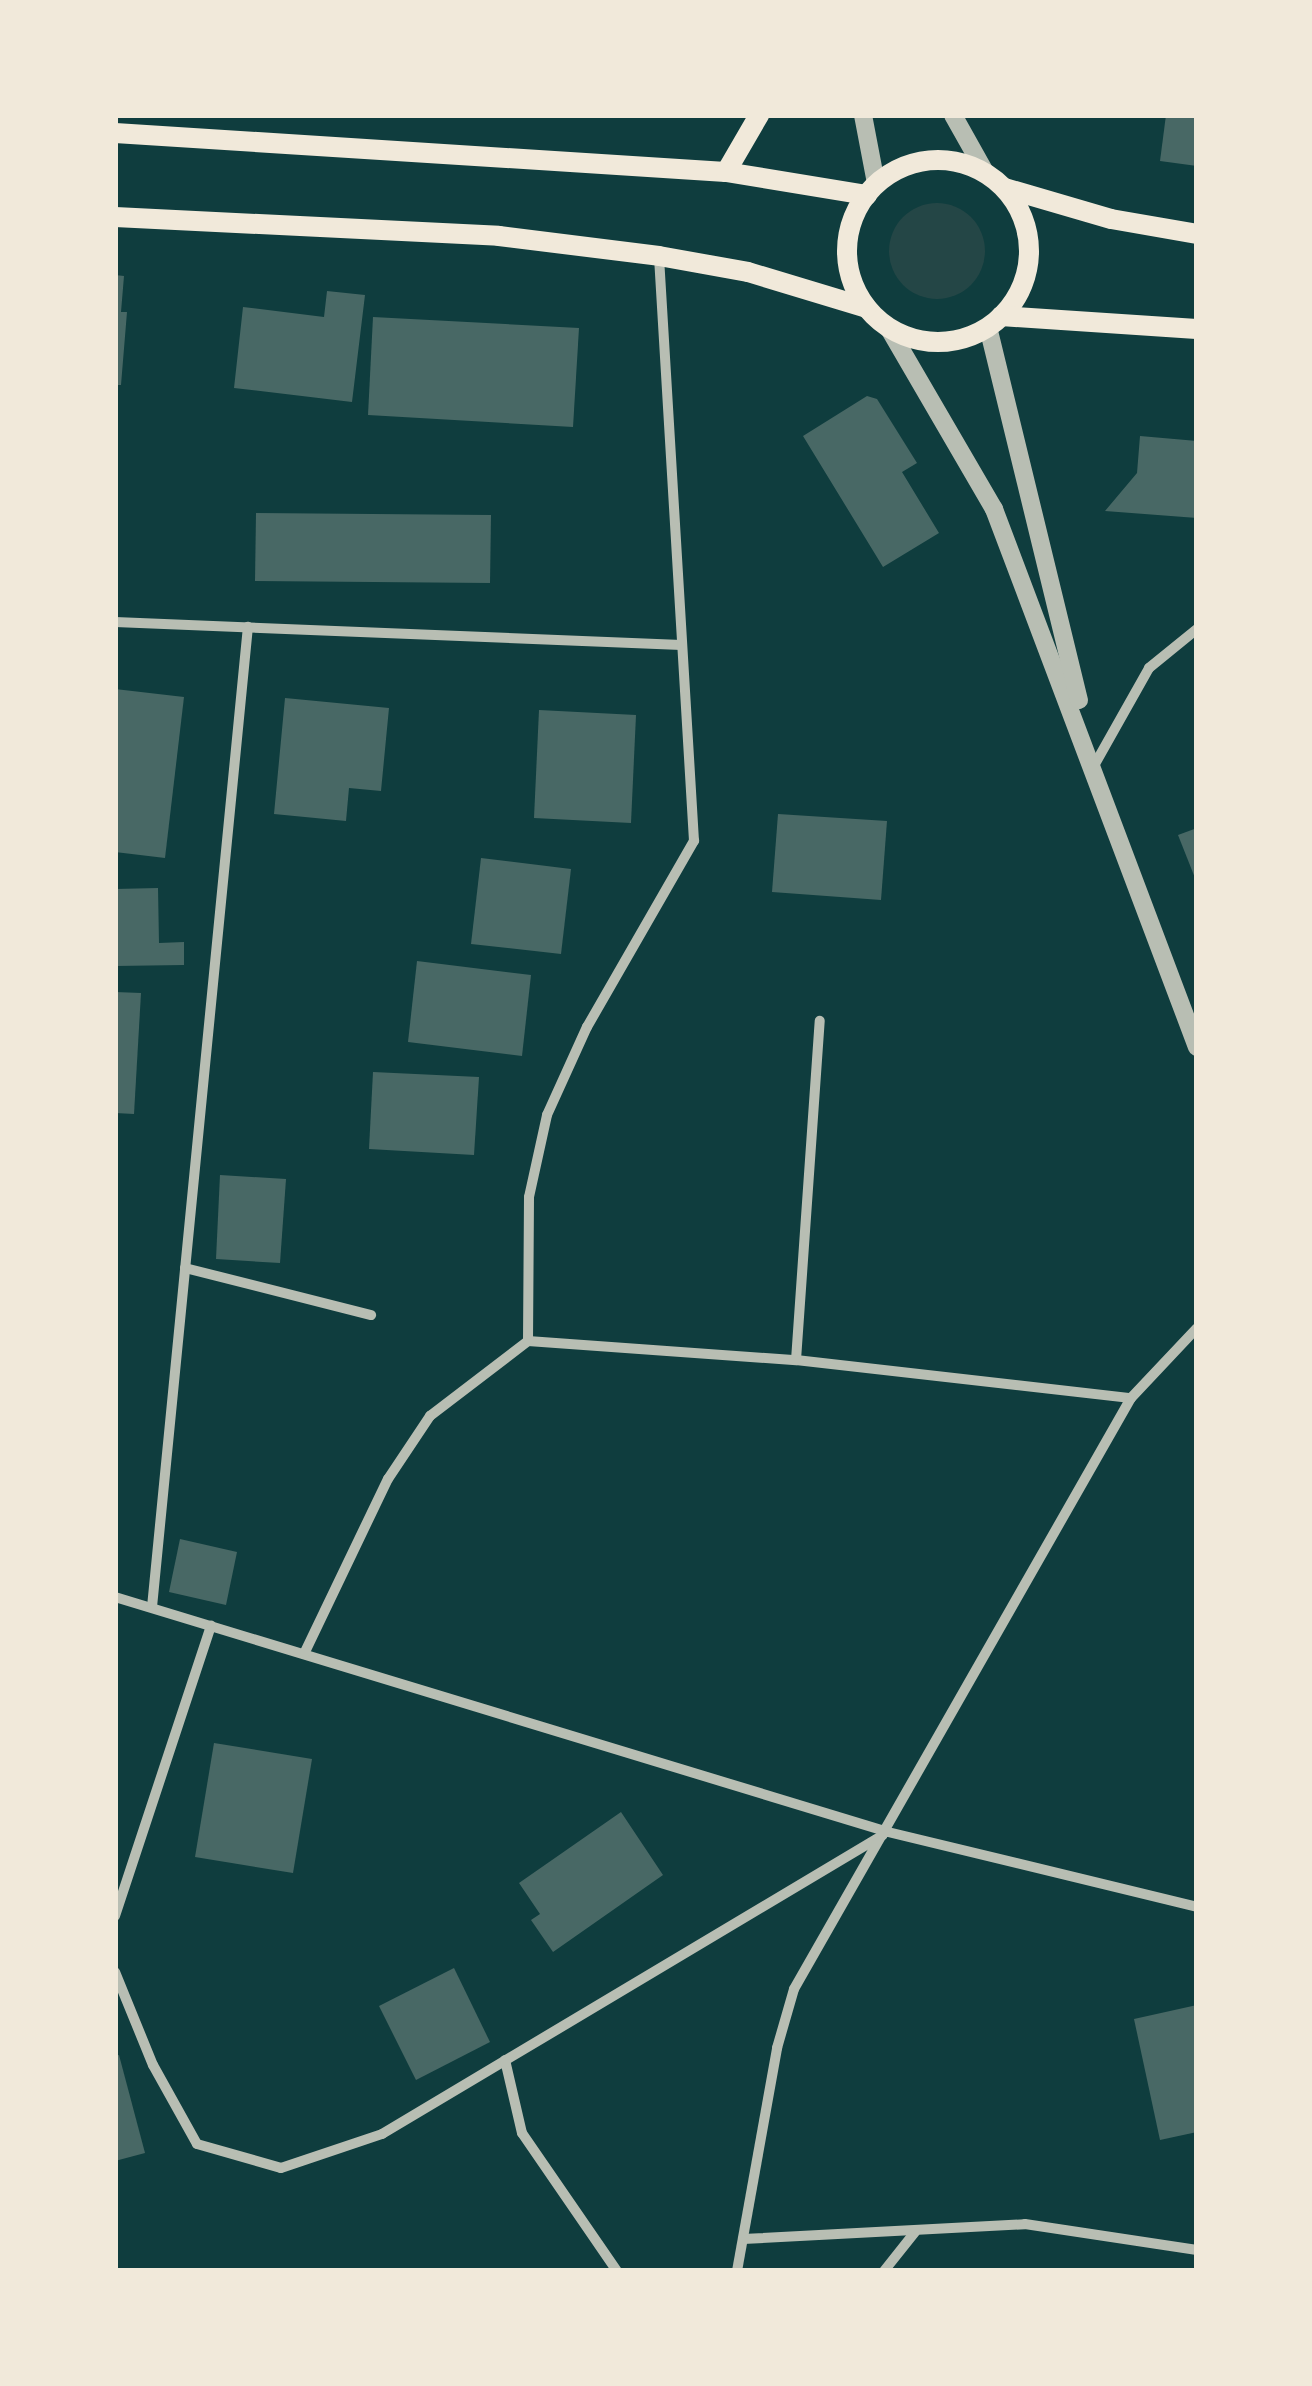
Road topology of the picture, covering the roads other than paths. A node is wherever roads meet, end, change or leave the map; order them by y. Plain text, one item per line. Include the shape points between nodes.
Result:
1 (759, 115) edge
2 (864, 115) edge
3 (953, 115) edge
4 (115, 132) edge
5 (726, 172) junction
6 (985, 172) junction
7 (1004, 188) junction
8 (871, 189) junction
9 (115, 217) edge
10 (1197, 234) edge
11 (659, 256) junction
12 (866, 308) junction
13 (995, 321) junction
14 (888, 327) junction
15 (1197, 329) edge
16 (115, 622) edge
17 (248, 627) junction
18 (1197, 629) edge
19 (682, 646) junction
20 (1095, 764) junction
21 (820, 1021) dead end
22 (1197, 1047) edge
23 (184, 1268) junction
24 (371, 1314) dead end
25 (1197, 1328) edge
26 (528, 1341) junction
27 (796, 1360) junction
28 (1131, 1398) junction
29 (115, 1597) edge
30 (152, 1607) junction
31 (211, 1625) junction
32 (304, 1654) junction
33 (888, 1832) junction
34 (1197, 1907) edge
35 (115, 1916) edge
36 (115, 1972) edge
37 (505, 2060) junction
38 (915, 2232) junction
39 (743, 2239) junction
40 (1197, 2250) edge
41 (617, 2271) edge
42 (737, 2271) edge
43 (884, 2271) edge

1 - 5 main road
2 - 8 street
3 - 6 street
4 - 5 main road
5 - 8 main road
6 - 7 main road
6 - 8 main road via 929,159
7 - 10 main road via 1111,219
7 - 13 main road via 1028,234 1029,260 1022,287
8 - 12 main road via 849,230 847,258
9 - 11 main road via 499,236
11 - 12 main road via 748,272
11 - 19 street
12 - 14 main road
13 - 14 main road via 938,342
13 - 15 main road
13 - 20 street
14 - 20 street via 994,509
16 - 17 street
17 - 19 street
17 - 23 street
18 - 20 street via 1149,668
19 - 26 street via 694,841 587,1027 547,1115 529,1197
20 - 22 street
21 - 27 street
23 - 24 street
23 - 30 street
25 - 28 street
26 - 27 street
26 - 32 street via 430,1416 388,1479
27 - 28 street
28 - 33 street
29 - 30 street
30 - 31 street
31 - 32 street
31 - 35 street
32 - 33 street
33 - 34 street
33 - 37 street
33 - 39 street via 794,1989 776,2048
36 - 37 street via 153,2064 197,2144 281,2168 382,2134
37 - 41 street via 522,2133
38 - 39 street
38 - 40 street via 1025,2224
38 - 43 street
39 - 42 street

